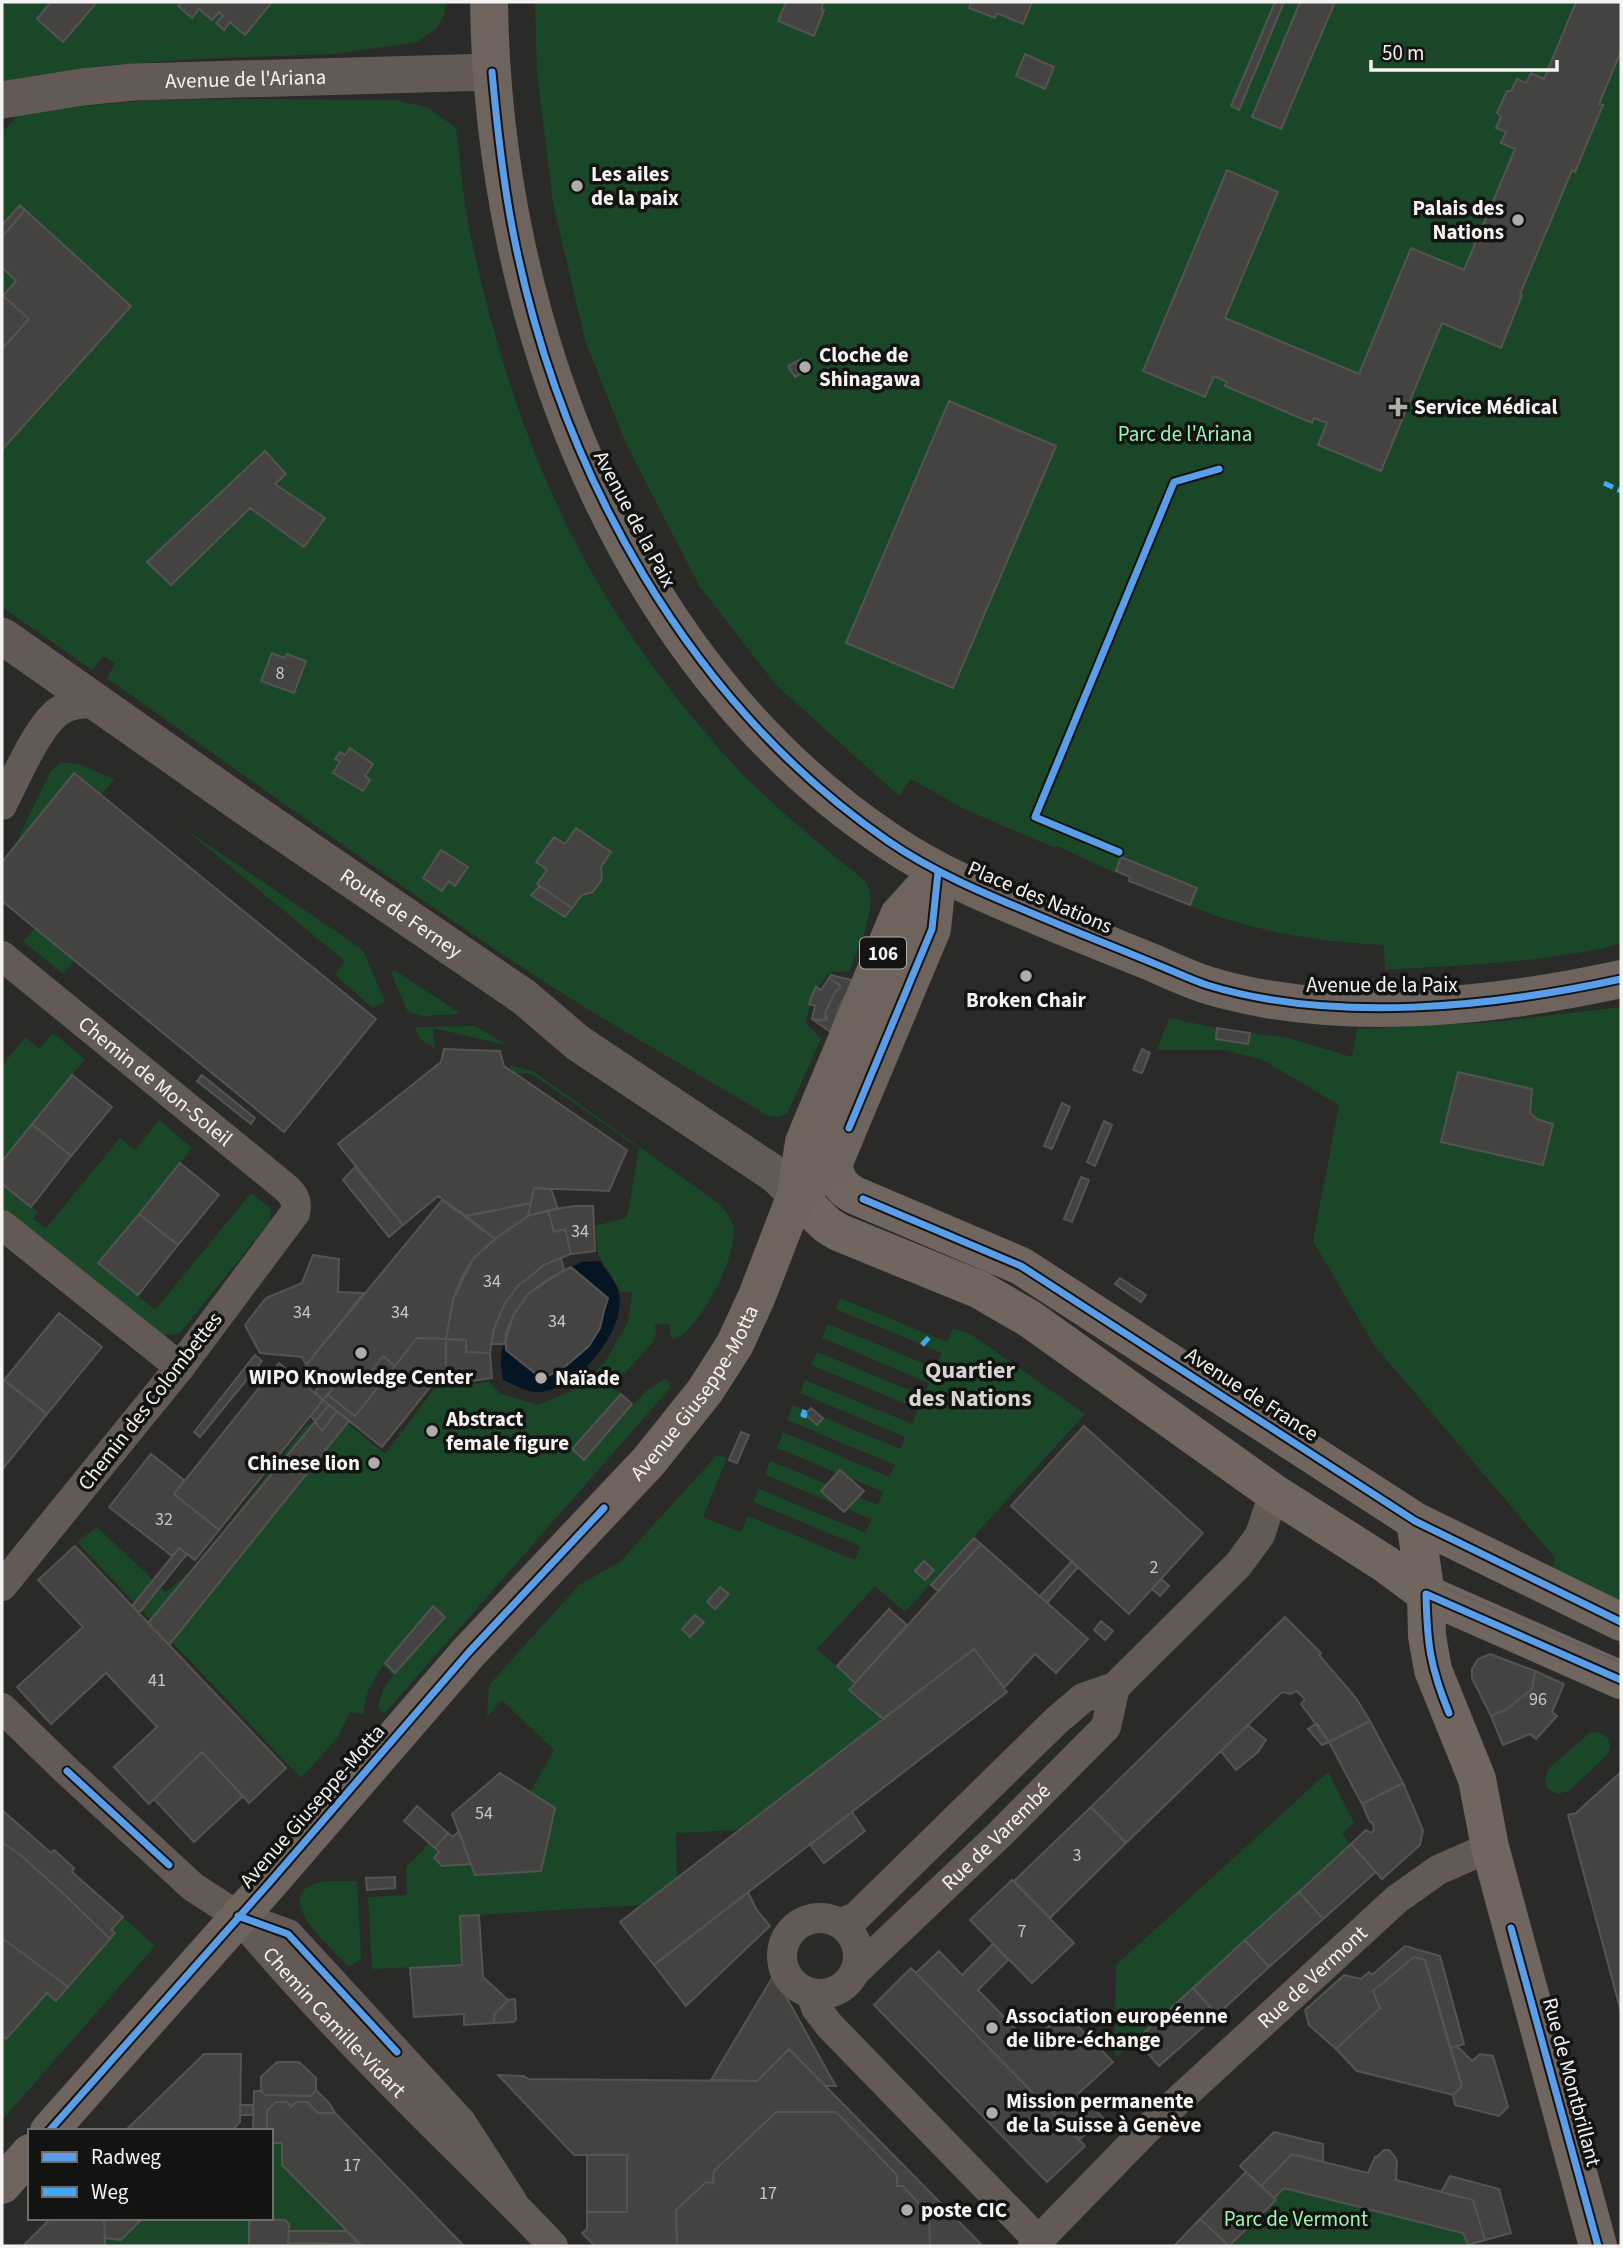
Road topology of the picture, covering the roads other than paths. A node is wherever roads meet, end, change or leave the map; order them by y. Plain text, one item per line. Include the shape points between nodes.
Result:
1 (489, 2) edge
2 (492, 72) junction
3 (2, 100) edge
4 (2, 636) edge
5 (95, 703) junction
6 (2, 805) edge
7 (938, 872) junction
8 (2, 956) edge
9 (1148, 961) joint
10 (1621, 979) edge
11 (834, 1165) junction
12 (796, 1195) junction
13 (295, 1213) joint
14 (2, 1225) edge
15 (180, 1367) junction
16 (1274, 1493) junction
17 (1415, 1521) junction
18 (5, 1574) edge
19 (1426, 1594) junction
20 (1621, 1622) edge
21 (1621, 1680) edge
22 (1115, 1687) junction
23 (2, 1708) edge
24 (1490, 1847) junction
25 (238, 1916) junction
26 (841, 1923) junction
27 (856, 1971) junction
28 (811, 1993) junction
29 (51, 2129) edge
30 (28, 2155) edge
31 (2, 2185) edge
32 (1035, 2243) edge
33 (553, 2246) edge
34 (1598, 2246) edge

1 - 2 main road, Avenue de la Paix
2 - 3 street, Avenue de l'Ariana via 134,82
2 - 7 main road, Avenue de la Paix via 508,206 534,319 586,466 646,582 712,675 786,758 839,805
4 - 5 street, Route de Ferney
5 - 6 street via 59,711
5 - 12 street, Route de Ferney via 524,996 578,1043 776,1175
7 - 9 main road, Place des Nations
7 - 11 main road, Place des Nations / 106 via 932,929
7 - 12 main road, Place des Nations / 106 via 899,915 804,1142
8 - 13 street, Chemin de Mon-Soleil via 285,1187 296,1199
9 - 10 main road, Avenue de la Paix via 1205,984 1252,996 1334,1006 1509,1000
11 - 12 main road, Place des Nations / 106
11 - 17 main road, Avenue de France via 844,1189 1021,1266
12 - 16 main road via 838,1232 981,1290 1030,1319
12 - 25 main road, Avenue Giuseppe-Motta via 735,1344 672,1435 468,1653
13 - 15 street, Chemin des Colombettes
14 - 15 street
15 - 18 street, Chemin des Colombettes
16 - 19 main road
16 - 22 street, Rue de Varembé via 1260,1535 1238,1565
17 - 19 main road, Rue de Montbrillant
17 - 20 main road, Avenue de France
19 - 21 main road
19 - 24 main road, Rue de Montbrillant via 1433,1670 1477,1779
22 - 26 street, Rue de Varembé via 1083,1698 1056,1721 856,1917
22 - 27 street, Rue de Varembé via 1106,1727
23 - 25 street, Chemin Camille-Vidart via 193,1887
24 - 32 street, Rue de Vermont via 1438,1870 1396,1899 1145,2131
24 - 34 main road, Rue de Montbrillant
25 - 29 main road, Avenue Giuseppe-Motta
25 - 33 street, Chemin Camille-Vidart via 343,2032
26 - 27 street via 856,1940
26 - 28 street via 808,1919 784,1942 787,1975
27 - 28 street via 832,1992
28 - 32 street via 829,2025
30 - 31 main road

